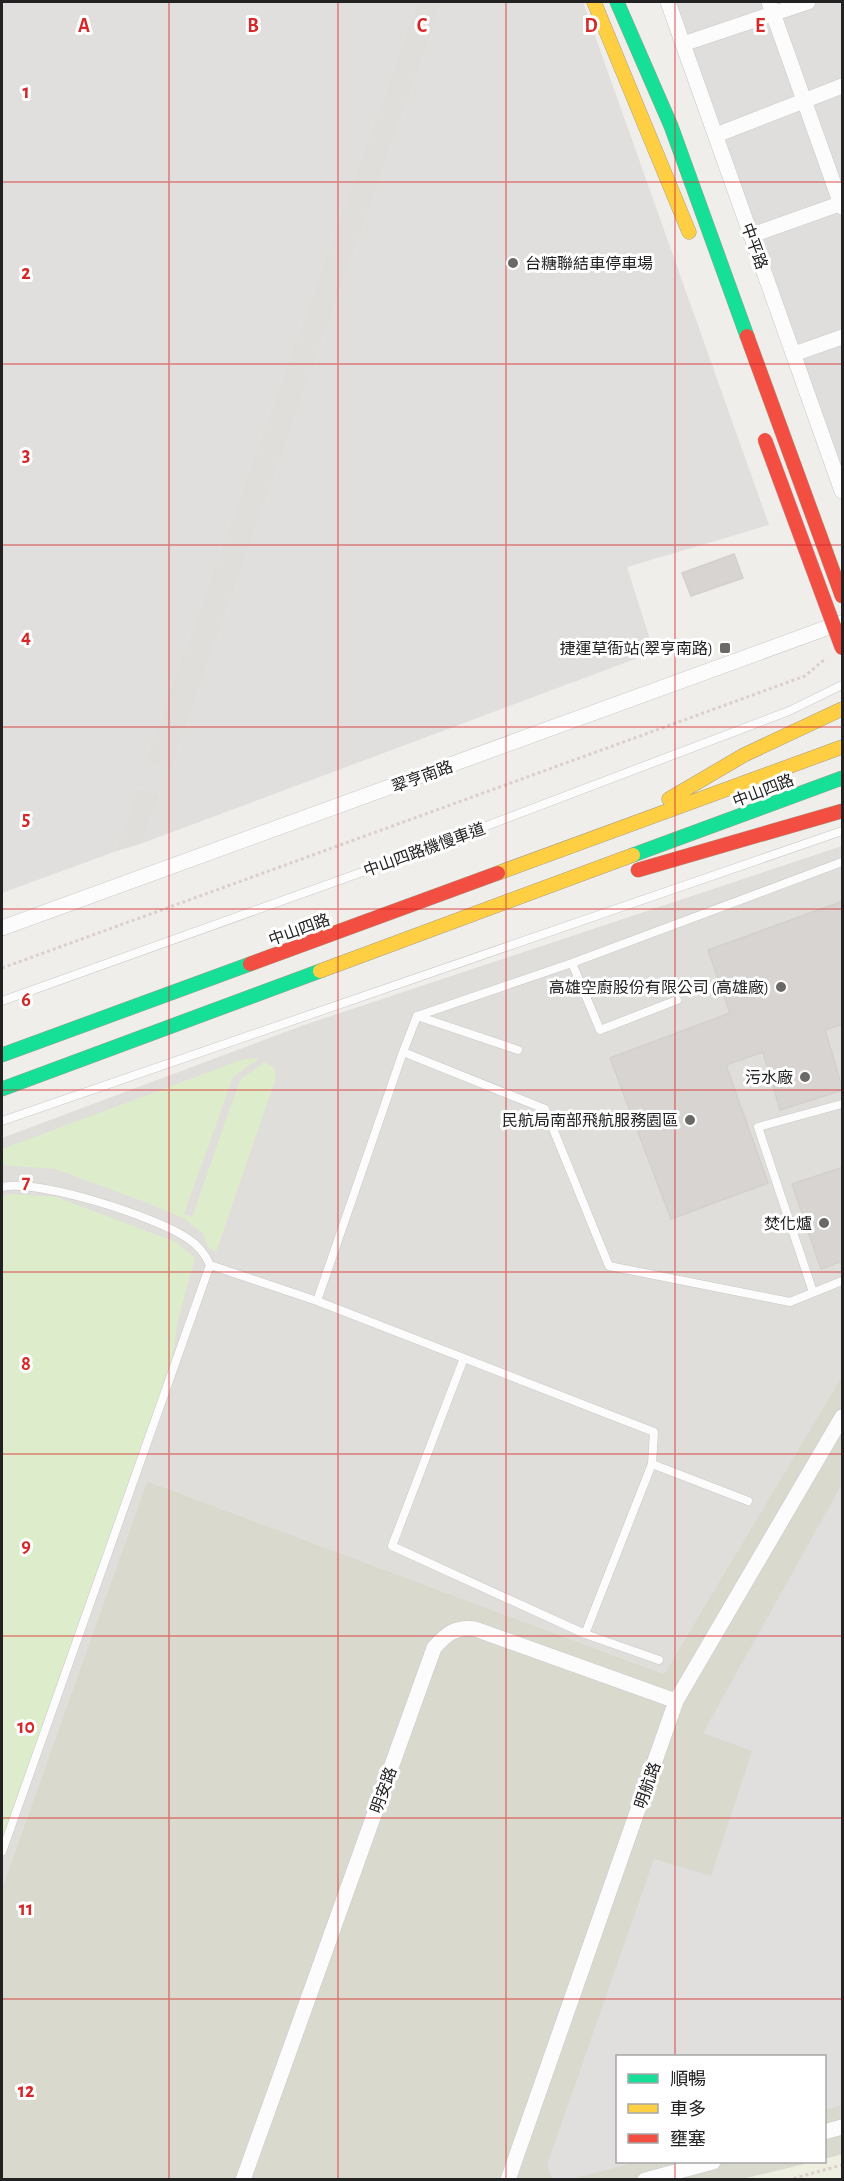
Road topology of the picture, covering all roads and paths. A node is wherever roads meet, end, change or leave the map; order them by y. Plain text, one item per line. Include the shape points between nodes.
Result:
1 (594, 2) edge
2 (617, 2) edge
3 (668, 2) edge
4 (808, 2) edge
5 (772, 7) edge
6 (683, 44) junction
7 (843, 86) edge
8 (804, 101) junction
9 (716, 135) junction
10 (842, 205) edge
11 (752, 235) junction
12 (693, 244) dead end
13 (843, 337) edge
14 (794, 354) junction
15 (763, 434) dead end
16 (839, 468) edge
17 (843, 491) edge
18 (843, 596) edge
19 (843, 622) edge
20 (843, 648) edge
21 (827, 657) dead end
22 (843, 685) edge
23 (843, 709) edge
24 (843, 747) edge
25 (843, 778) edge
26 (843, 811) edge
27 (843, 831) edge
28 (608, 833) junction
29 (843, 862) edge
30 (460, 921) junction
31 (2, 928) edge
32 (572, 963) junction
33 (2, 968) edge
34 (676, 1000) dead end
35 (2, 1001) edge
36 (417, 1016) junction
37 (518, 1050) dead end
38 (403, 1052) junction
39 (2, 1055) edge
40 (2, 1089) edge
41 (842, 1104) edge
42 (2, 1121) edge
43 (2, 1187) edge
44 (210, 1265) junction
45 (843, 1281) edge
46 (813, 1292) junction
47 (317, 1301) junction
48 (464, 1358) junction
49 (843, 1417) edge
50 (652, 1464) junction
51 (748, 1501) dead end
52 (585, 1634) junction
53 (659, 1660) dead end
54 (676, 1701) junction
55 (2, 1852) edge
56 (843, 2127) edge
57 (826, 2132) edge
58 (709, 2163) edge
59 (843, 2165) edge
60 (243, 2180) edge
61 (508, 2180) edge
62 (645, 2180) edge
63 (788, 2180) edge

1 - 12 main road
2 - 18 main road via 671,126
3 - 6 street, 中平路
4 - 5 street
5 - 6 street
5 - 8 street
6 - 9 street, 中平路
7 - 8 street
8 - 9 street
8 - 10 street
9 - 11 street, 中平路
10 - 11 street
11 - 14 street, 中平路
13 - 14 street
14 - 16 street, 中平路
15 - 20 main road, bridge
16 - 17 street, 中平路
19 - 31 street, 翠亨南路
21 - 33 path via 805,676
22 - 35 lane, 中山四路機慢車道 via 789,711 410,855
23 - 28 main road, 中山四路 via 744,755
24 - 28 main road, 中山四路
25 - 30 main road, 中山四路
26 - 30 main road, 中山四路
27 - 42 lane
28 - 39 main road, 中山四路
29 - 32 lane
30 - 40 main road, 中山四路
32 - 34 lane via 600,1030
32 - 36 lane
36 - 37 lane
36 - 38 lane
38 - 46 lane via 545,1109 609,1266 790,1302
38 - 47 lane
41 - 46 lane via 758,1127
43 - 44 lane via 59,1190 147,1220 186,1237 205,1253
44 - 47 lane
44 - 55 lane
45 - 46 lane
47 - 48 lane
48 - 50 lane via 654,1432
48 - 52 lane via 392,1546
49 - 54 street, 明航路
50 - 51 lane
50 - 52 lane
52 - 53 lane
54 - 60 street, 明安路 via 475,1629 463,1627 442,1638 434,1648
54 - 61 street, 明航路
56 - 57 street
58 - 62 street
59 - 63 path

